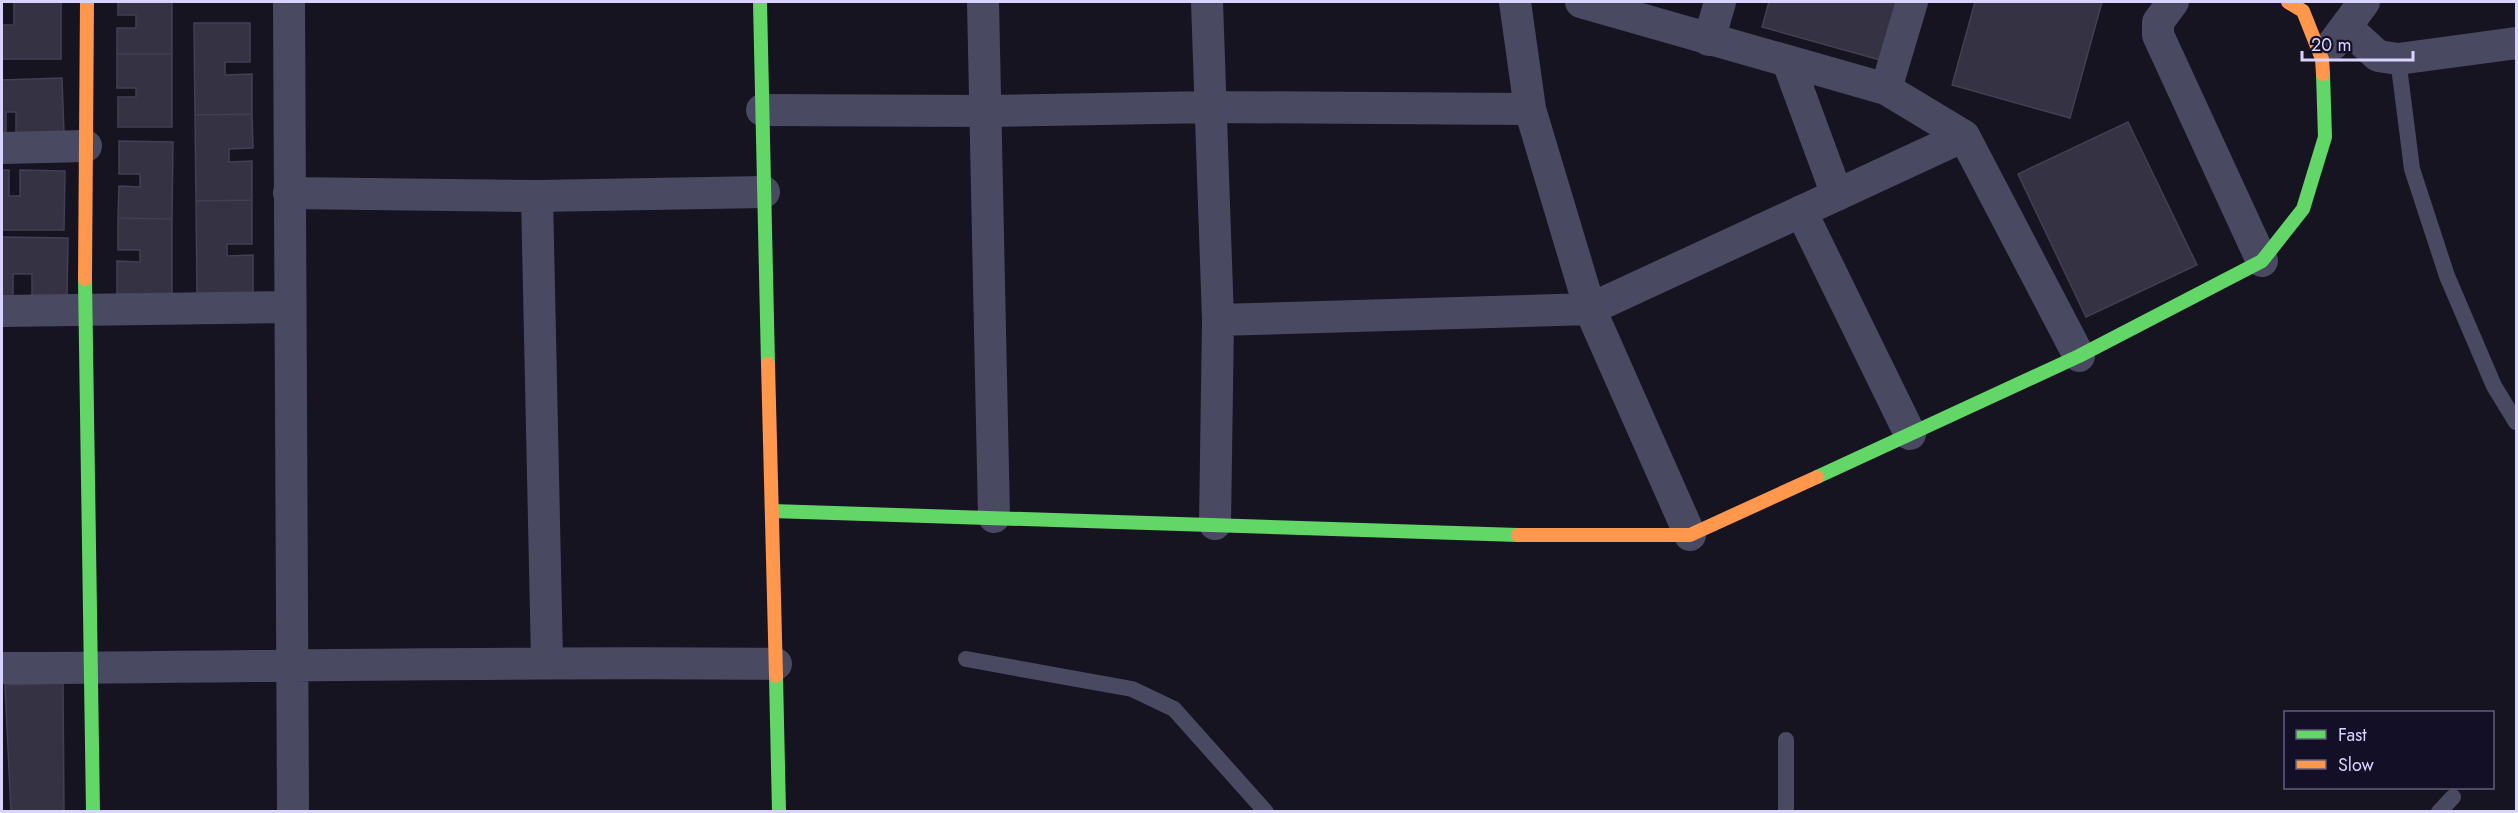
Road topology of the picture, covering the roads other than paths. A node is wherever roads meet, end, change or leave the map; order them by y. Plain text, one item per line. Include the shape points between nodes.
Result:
1 (87, 2) edge
2 (289, 2) edge
3 (759, 2) edge
4 (983, 2) edge
5 (1207, 2) edge
6 (1515, 2) edge
7 (1581, 2) edge
8 (1720, 2) edge
9 (1912, 2) edge
10 (2173, 2) edge
11 (2288, 2) edge
12 (2364, 2) edge
13 (2346, 27) junction
14 (1709, 40) junction
15 (2517, 43) edge
16 (2322, 59) junction
17 (2398, 59) junction
18 (1788, 62) junction
19 (1886, 89) junction
20 (1212, 106) junction
21 (1530, 109) junction
22 (762, 110) junction
23 (985, 111) junction
24 (1964, 136) junction
25 (86, 146) junction
26 (2, 148) edge
27 (764, 192) junction
28 (289, 194) junction
29 (1837, 195) junction
30 (537, 196) junction
31 (1801, 211) junction
32 (2262, 261) junction
33 (289, 307) junction
34 (85, 309) junction
35 (1590, 309) junction
36 (2, 311) edge
37 (1218, 320) junction
38 (2079, 356) junction
39 (2517, 422) edge
40 (1910, 434) junction
41 (772, 511) junction
42 (994, 517) junction
43 (1215, 524) junction
44 (1690, 535) junction
45 (966, 659) dead end
46 (547, 661) junction
47 (776, 664) junction
48 (292, 667) junction
49 (2, 668) edge
50 (92, 668) junction
51 (1786, 740) dead end
52 (2453, 797) dead end
53 (93, 812) edge
54 (293, 812) edge
55 (779, 812) edge
56 (1266, 812) edge
57 (1786, 812) edge
58 (2439, 812) edge

1 - 25 street
2 - 28 street
3 - 22 street
4 - 23 street
5 - 20 street
6 - 21 street
7 - 14 street
8 - 14 street
9 - 19 street
10 - 32 street via 2158,22 2158,35
11 - 16 street via 2303,11
12 - 13 street
13 - 16 street
13 - 17 street via 2378,56
14 - 18 street
15 - 17 street
16 - 32 street via 2325,136 2303,209
17 - 39 lane via 2412,169 2448,276 2494,386
18 - 19 street
18 - 29 street
19 - 24 street
20 - 21 street
20 - 23 street
20 - 37 street
21 - 35 street
22 - 23 street
22 - 27 street
23 - 42 street
24 - 29 street
24 - 38 street
25 - 26 street
25 - 34 street
27 - 30 street
27 - 41 street
28 - 30 street
28 - 33 street
29 - 31 street
30 - 46 street
31 - 35 street
31 - 40 street
32 - 38 street
33 - 34 street
33 - 48 street
34 - 36 street
34 - 50 street
35 - 37 street
35 - 44 street
37 - 43 street
38 - 40 street
40 - 44 street
41 - 42 street
41 - 47 street
42 - 43 street
43 - 44 street via 1551,536
45 - 56 lane via 1132,689 1174,709
46 - 47 street
46 - 48 street
47 - 55 street
48 - 50 street
48 - 54 street
49 - 50 street
50 - 53 street
51 - 57 lane
52 - 58 lane

